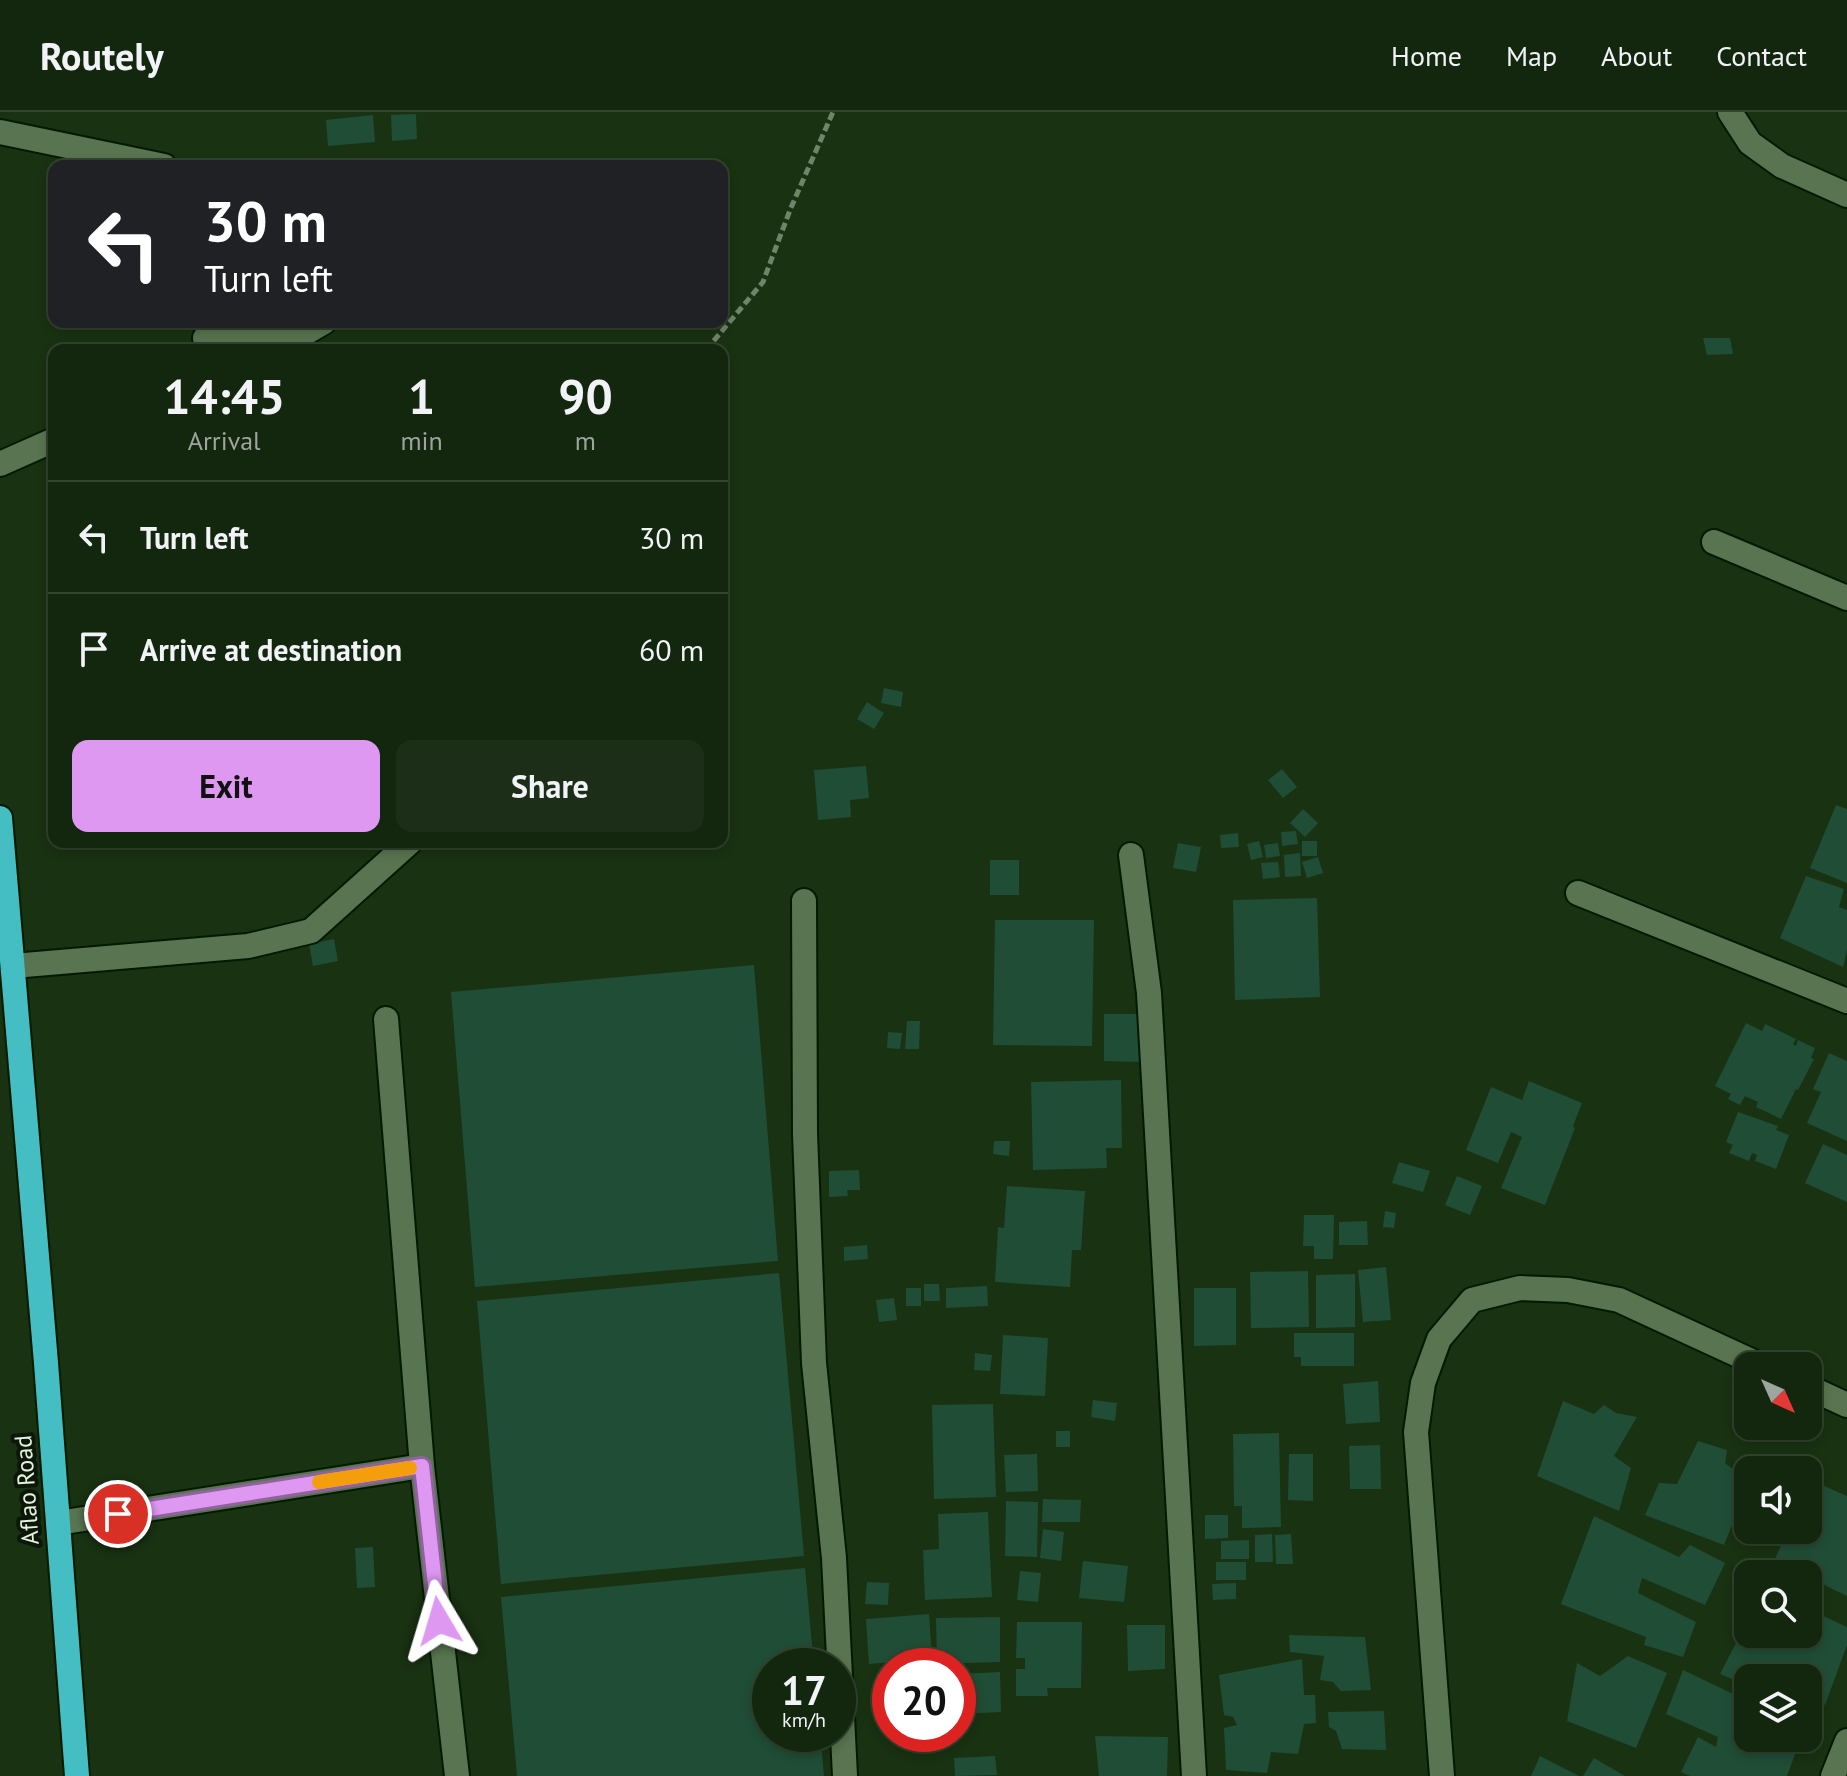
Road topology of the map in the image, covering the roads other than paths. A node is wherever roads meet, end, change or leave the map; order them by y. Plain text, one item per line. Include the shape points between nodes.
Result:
1 (1730, 112) edge
2 (0, 132) edge
3 (135, 160) edge
4 (1847, 195) edge
5 (314, 328) edge
6 (205, 337) edge
7 (48, 443) edge
8 (0, 464) edge
9 (1714, 542) dead end
10 (1847, 598) edge
11 (0, 818) edge
12 (403, 848) edge
13 (1131, 855) dead end
14 (1578, 893) dead end
15 (804, 901) dead end
16 (13, 966) junction
17 (1847, 1001) edge
18 (386, 1019) dead end
19 (1734, 1353) edge
20 (1822, 1392) edge
21 (1846, 1401) edge
22 (422, 1466) junction
23 (58, 1523) junction
24 (1847, 1741) edge
25 (77, 1776) edge
26 (457, 1776) edge
27 (845, 1776) edge
28 (1194, 1776) edge
29 (1442, 1776) edge
30 (1833, 1776) edge

1 - 4 street via 1750,143 1782,166
2 - 3 street
5 - 6 street via 305,333
7 - 8 street
9 - 10 street
11 - 16 highway, Aflao Road
12 - 16 street via 311,931 248,946
13 - 28 street via 1149,993
14 - 17 street
15 - 27 street via 805,1134 814,1363 834,1558
16 - 23 highway, Aflao Road
18 - 22 street
19 - 29 street via 1619,1300 1568,1290 1520,1288 1472,1300 1439,1339 1423,1383 1416,1432
20 - 21 street
22 - 23 street
22 - 26 street
23 - 25 highway, Aflao Road
24 - 30 street

